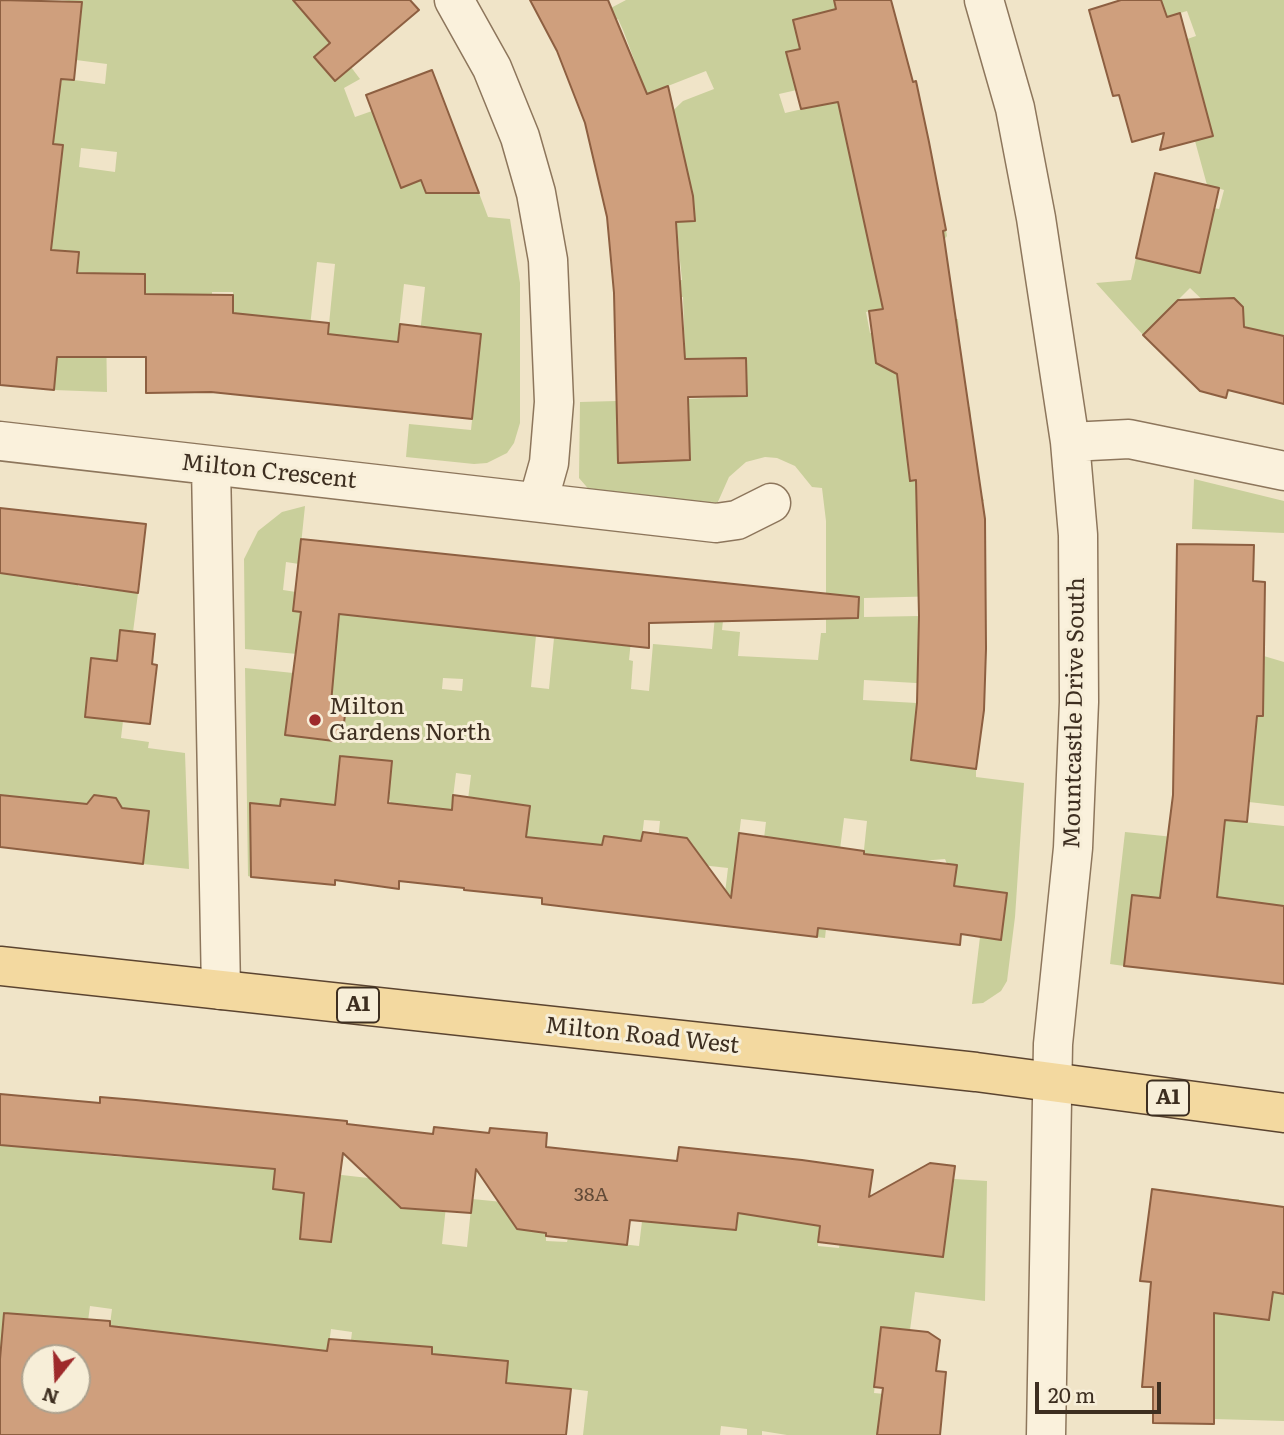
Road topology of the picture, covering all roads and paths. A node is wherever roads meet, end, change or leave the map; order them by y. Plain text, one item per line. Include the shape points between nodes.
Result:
1 (454, 0) edge
2 (984, 0) edge
3 (0, 441) edge
4 (1069, 442) junction
5 (211, 466) junction
6 (1284, 471) edge
7 (538, 502) junction
8 (771, 503) dead end
9 (0, 966) edge
10 (221, 989) junction
11 (1052, 1082) junction
12 (1284, 1113) edge
13 (1046, 1435) edge

1 - 7 street via 492,68 520,137 548,260 553,430
2 - 4 street, Mountcastle Drive South via 1015,108 1051,308
3 - 5 street, Milton Crescent
4 - 6 street via 1129,439
4 - 11 street, Mountcastle Drive South via 1081,604 1079,702 1073,848 1055,1006
5 - 7 street, Milton Crescent
5 - 10 street
7 - 8 street, Milton Crescent via 716,523 737,520
9 - 10 main road, Milton Road West / A1
10 - 11 main road, Milton Road West / A1
11 - 12 main road, Milton Road West / A1
11 - 13 street, Mountcastle Drive South

